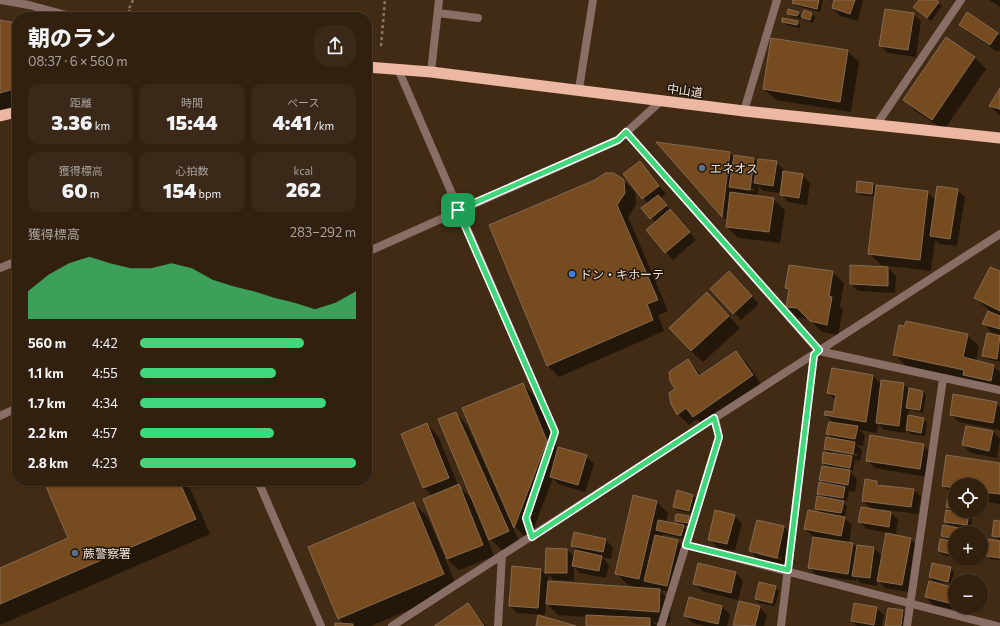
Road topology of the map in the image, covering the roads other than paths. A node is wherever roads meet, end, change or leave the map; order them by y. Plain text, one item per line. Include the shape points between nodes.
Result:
1 (0, 0) edge
2 (439, 0) edge
3 (593, 0) edge
4 (777, 0) edge
5 (961, 0) edge
6 (30, 3) edge
7 (58, 12) edge
8 (438, 13) junction
9 (478, 18) dead end
10 (372, 66) edge
11 (398, 69) junction
12 (431, 72) junction
13 (579, 89) junction
14 (662, 100) junction
15 (744, 111) junction
16 (12, 113) edge
17 (0, 116) edge
18 (877, 124) junction
19 (626, 132) junction
20 (1000, 138) edge
21 (458, 210) junction
22 (1000, 234) edge
23 (372, 250) edge
24 (12, 263) edge
25 (0, 268) edge
26 (817, 353) junction
27 (943, 379) junction
28 (1000, 390) edge
29 (12, 410) edge
30 (0, 416) edge
31 (714, 418) junction
32 (260, 486) edge
33 (532, 537) junction
34 (686, 545) junction
35 (502, 555) junction
36 (788, 570) junction
37 (911, 604) junction
38 (321, 626) edge
39 (392, 626) edge
40 (498, 626) edge
41 (661, 626) edge
42 (781, 626) edge
43 (907, 626) edge
44 (997, 626) edge

1 - 6 street
2 - 8 street
3 - 13 street
4 - 15 street
5 - 18 street
6 - 7 street
8 - 9 street
8 - 12 street
10 - 11 highway, 中山道
11 - 12 highway, 中山道
11 - 21 street
12 - 13 highway, 中山道
13 - 14 highway, 中山道
14 - 15 highway, 中山道
14 - 19 street
15 - 18 highway, 中山道
16 - 17 highway
18 - 20 highway, 中山道
19 - 21 street via 618,140
19 - 26 street
21 - 23 street
21 - 33 street via 555,432 526,518
22 - 26 street
24 - 25 street
26 - 27 street
26 - 31 street
26 - 36 street
27 - 28 street
27 - 37 street
29 - 30 street
31 - 33 street
31 - 34 street via 719,437
32 - 38 street
33 - 35 street
34 - 36 street
34 - 41 street
35 - 39 street
35 - 40 street
36 - 37 street
36 - 42 street
37 - 43 street
37 - 44 street

